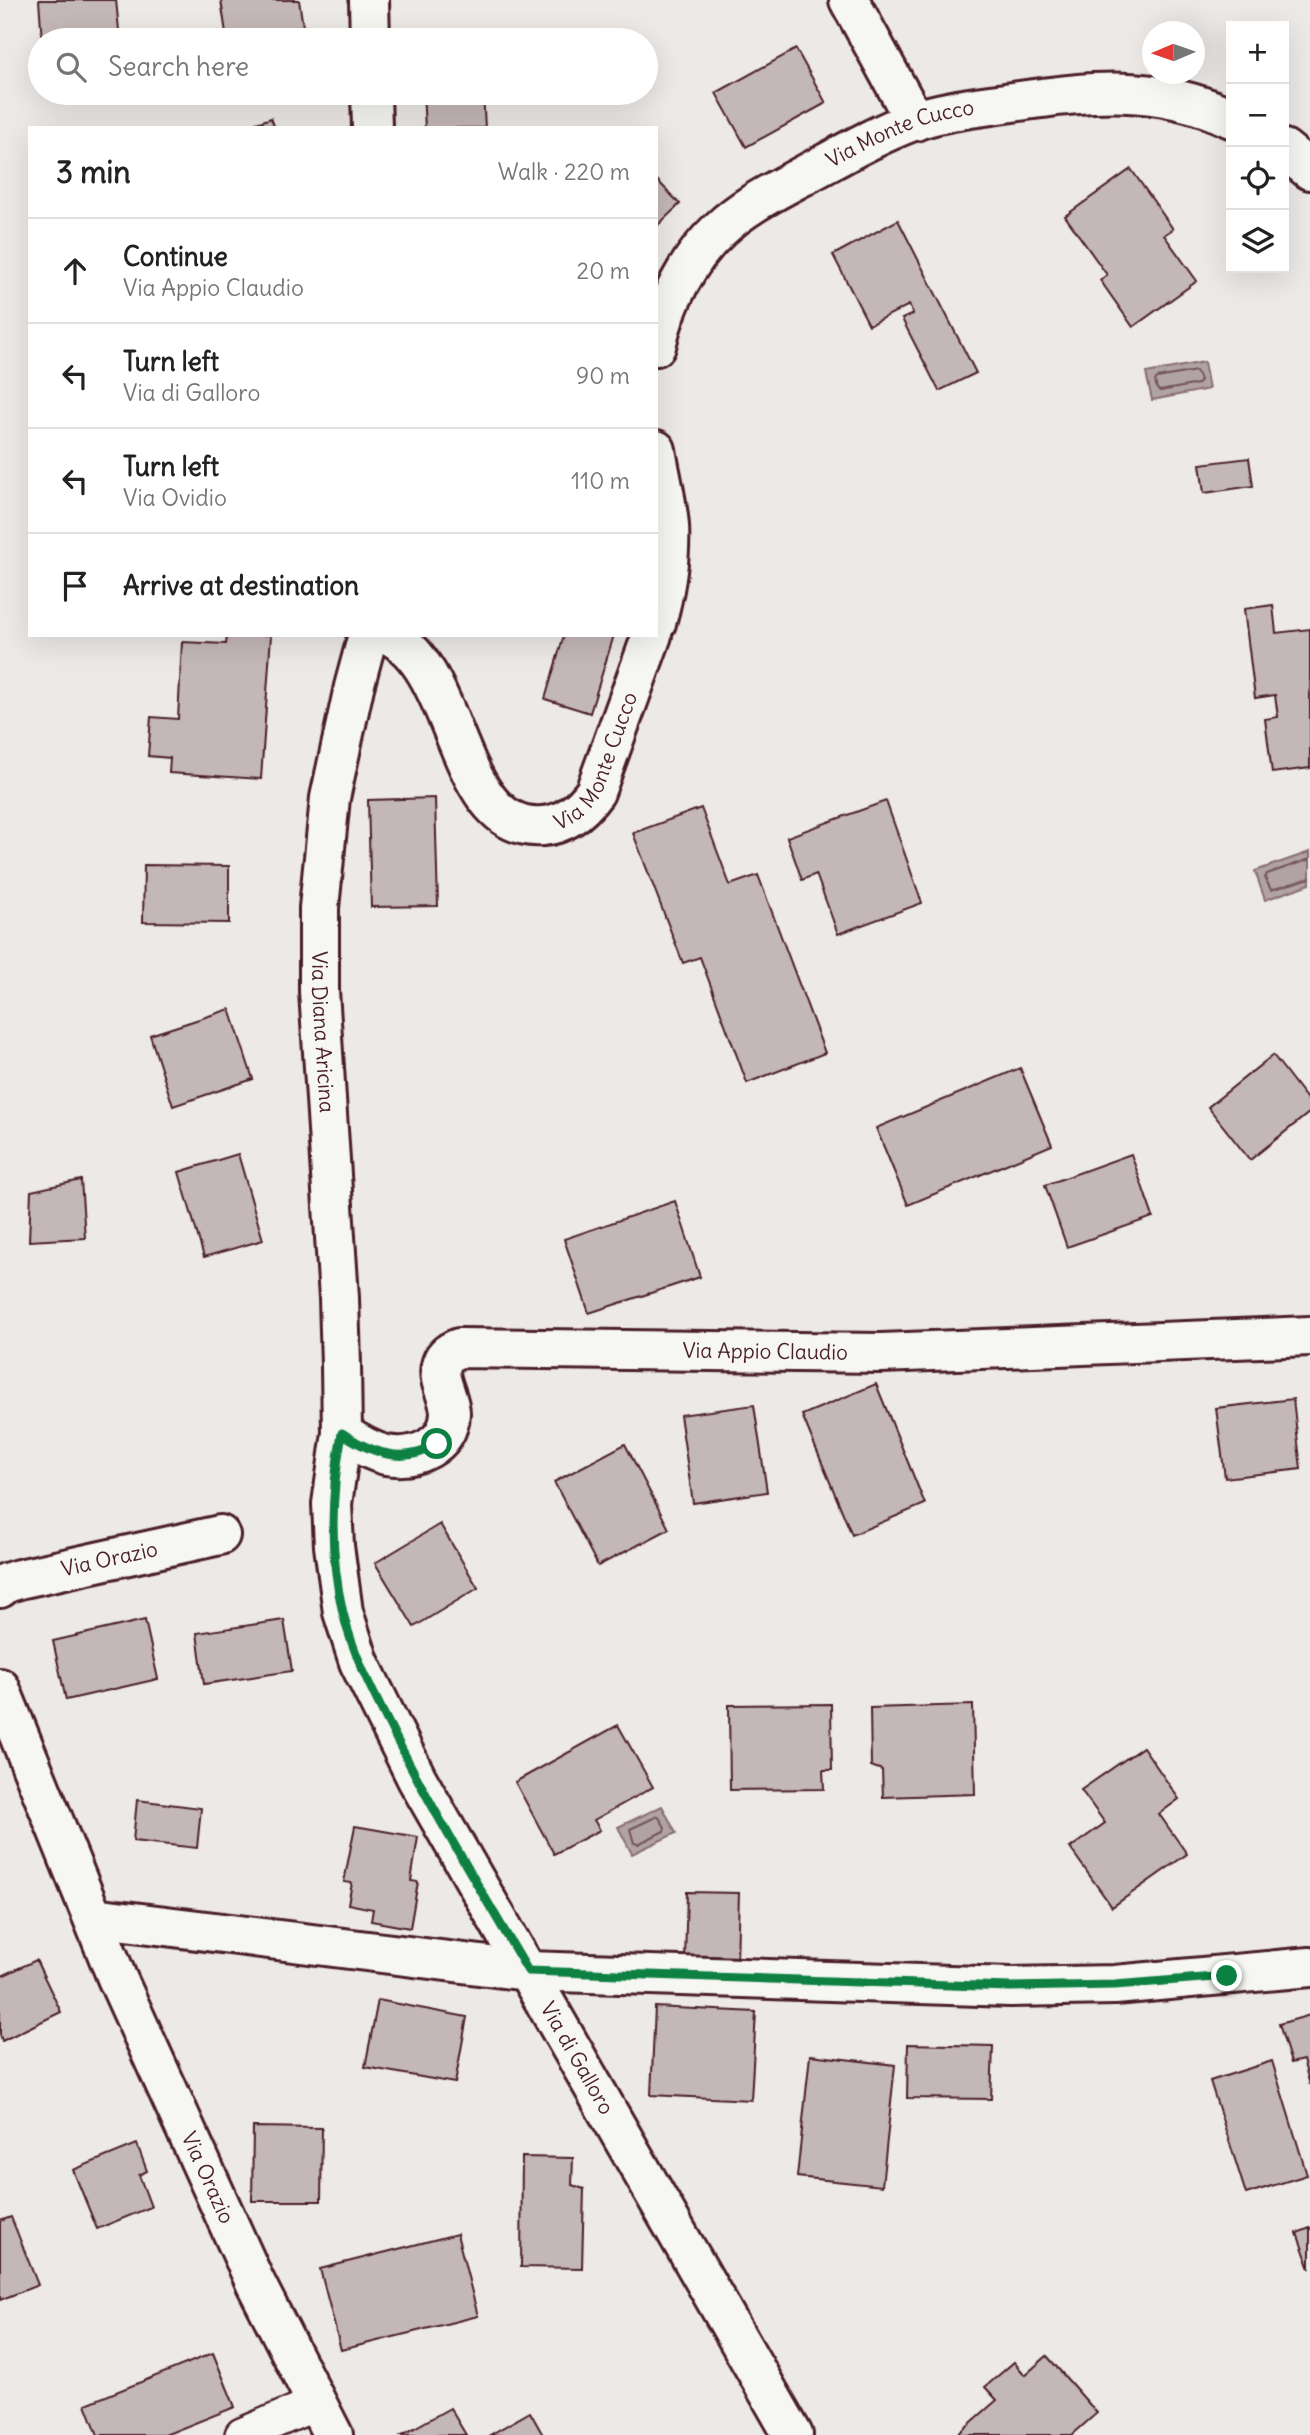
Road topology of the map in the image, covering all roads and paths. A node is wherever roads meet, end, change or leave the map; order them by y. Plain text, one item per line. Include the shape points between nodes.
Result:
1 (369, 0) edge
2 (849, 0) edge
3 (370, 28) edge
4 (371, 105) edge
5 (1226, 116) edge
6 (915, 121) junction
7 (372, 126) edge
8 (1289, 153) edge
9 (1310, 170) edge
10 (658, 339) edge
11 (658, 461) edge
12 (658, 615) edge
13 (367, 637) edge
14 (392, 637) edge
15 (651, 637) edge
16 (1310, 1305) edge
17 (1297, 1336) edge
18 (342, 1433) junction
19 (220, 1535) dead end
20 (0, 1588) edge
21 (0, 1688) edge
22 (93, 1917) junction
23 (1310, 1967) edge
24 (528, 1971) junction
25 (325, 2419) edge
26 (242, 2435) edge
27 (793, 2435) edge

1 - 3 street
2 - 6 street
4 - 7 street
5 - 6 street, Via Monte Cucco via 1177,99 1140,92 1102,92 958,110
6 - 10 street, Via Monte Cucco via 865,142 732,218 695,258
8 - 9 street
11 - 12 street via 670,550
13 - 18 street, Via Diana Aricina via 330,798 319,908 319,991 339,1298
14 - 15 street, Via Monte Cucco via 430,679 484,796 505,817 534,826 565,820 595,792
16 - 17 street
17 - 18 street, Via Appio Claudio via 881,1353 459,1348 446,1354 440,1367 450,1414 437,1444 415,1455 388,1455
18 - 24 street, Via di Galloro via 332,1504 334,1546 343,1612 359,1662 417,1779
19 - 20 street, Via Orazio via 19,1578
21 - 22 street, Via Orazio
22 - 24 street
22 - 25 street, Via Orazio via 255,2282
23 - 24 street via 1115,1985 1010,1987
24 - 27 street, Via di Galloro
25 - 26 street

